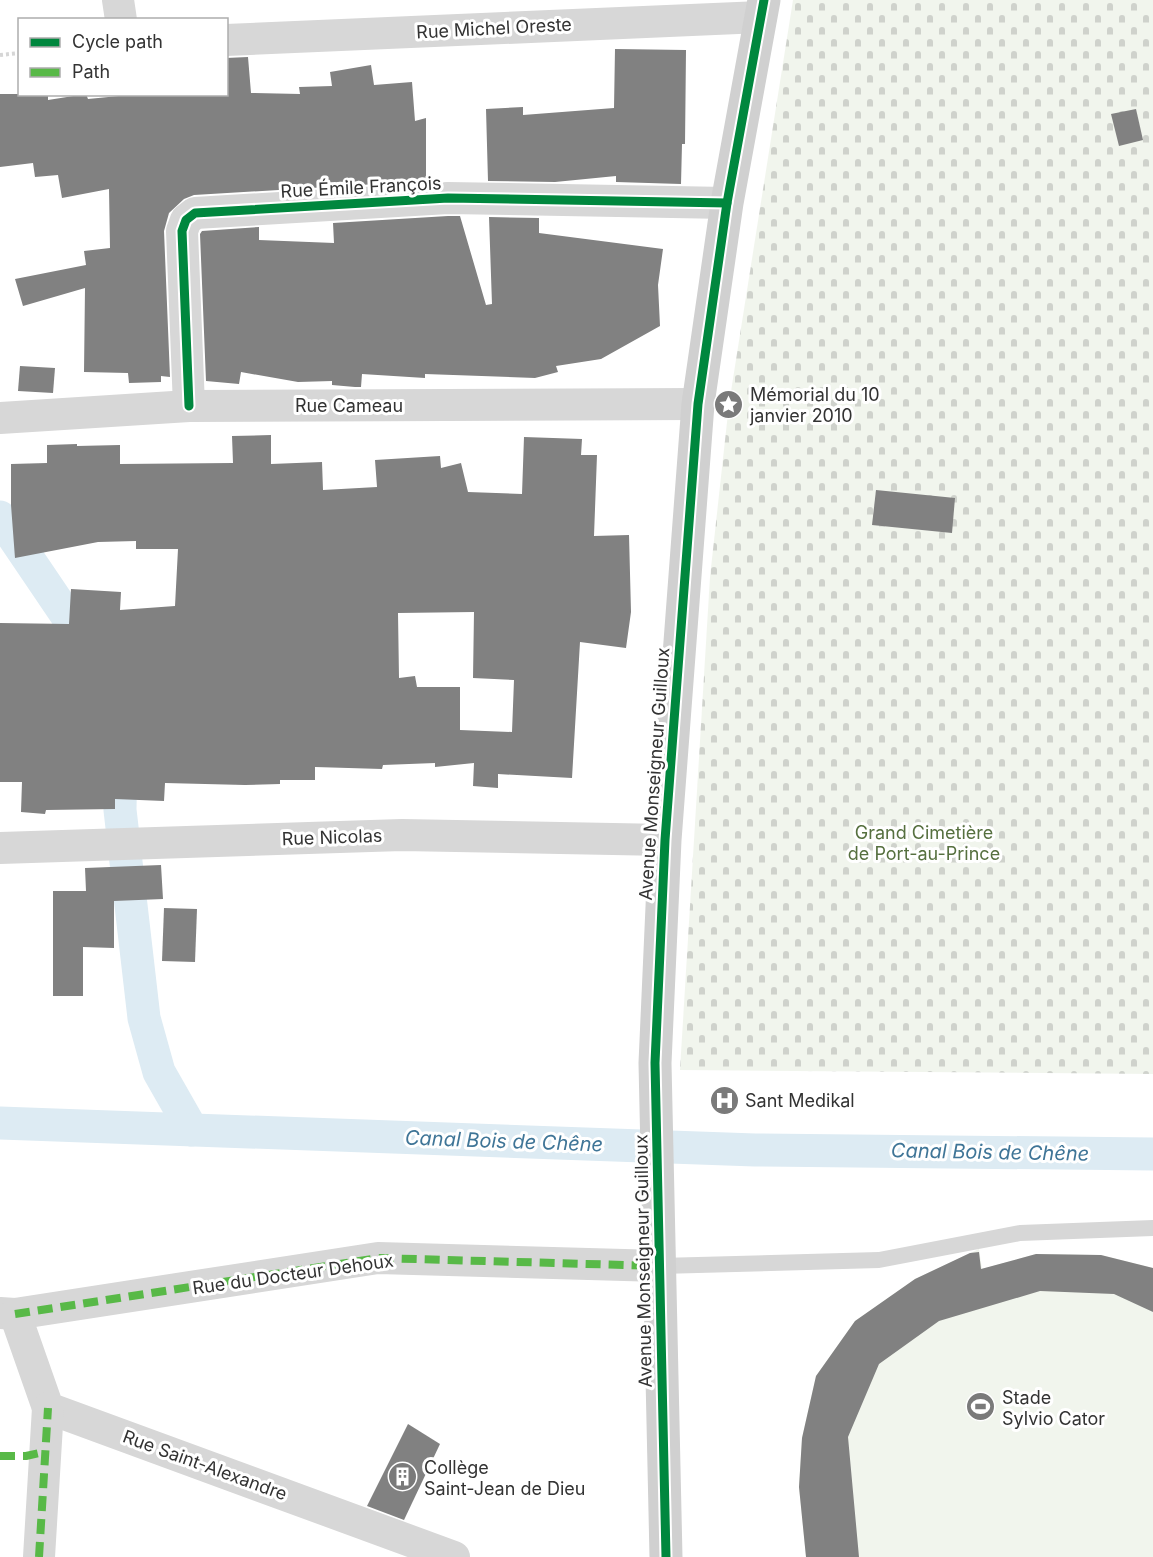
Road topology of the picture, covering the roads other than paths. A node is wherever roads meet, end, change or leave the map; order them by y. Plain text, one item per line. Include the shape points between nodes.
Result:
1 (118, 0) edge
2 (763, 8) edge
3 (121, 18) edge
4 (228, 40) edge
5 (728, 203) junction
6 (698, 404) junction
7 (189, 406) junction
8 (0, 418) edge
9 (665, 840) junction
10 (0, 848) edge
11 (1153, 1228) edge
12 (660, 1266) junction
13 (7, 1314) edge
14 (48, 1408) junction
15 (39, 1557) edge
16 (454, 1557) edge
17 (666, 1557) edge

1 - 3 street
2 - 4 street, Rue Michel Oreste
2 - 5 street, Avenue Monseigneur Guilloux
5 - 6 street, Avenue Monseigneur Guilloux
5 - 7 street, Rue Émile François via 448,198 195,213 186,220 182,231
6 - 7 street, Rue Cameau
6 - 9 street, Avenue Monseigneur Guilloux
7 - 8 street, Rue Cameau
9 - 10 street, Rue Nicolas via 402,835
9 - 12 street, Avenue Monseigneur Guilloux via 655,1063
11 - 12 lane via 1020,1233 879,1260
12 - 13 street, Rue du Docteur Dehoux via 378,1258
12 - 17 street, Avenue Monseigneur Guilloux
13 - 14 street
14 - 15 street
14 - 16 street, Rue Saint-Alexandre

